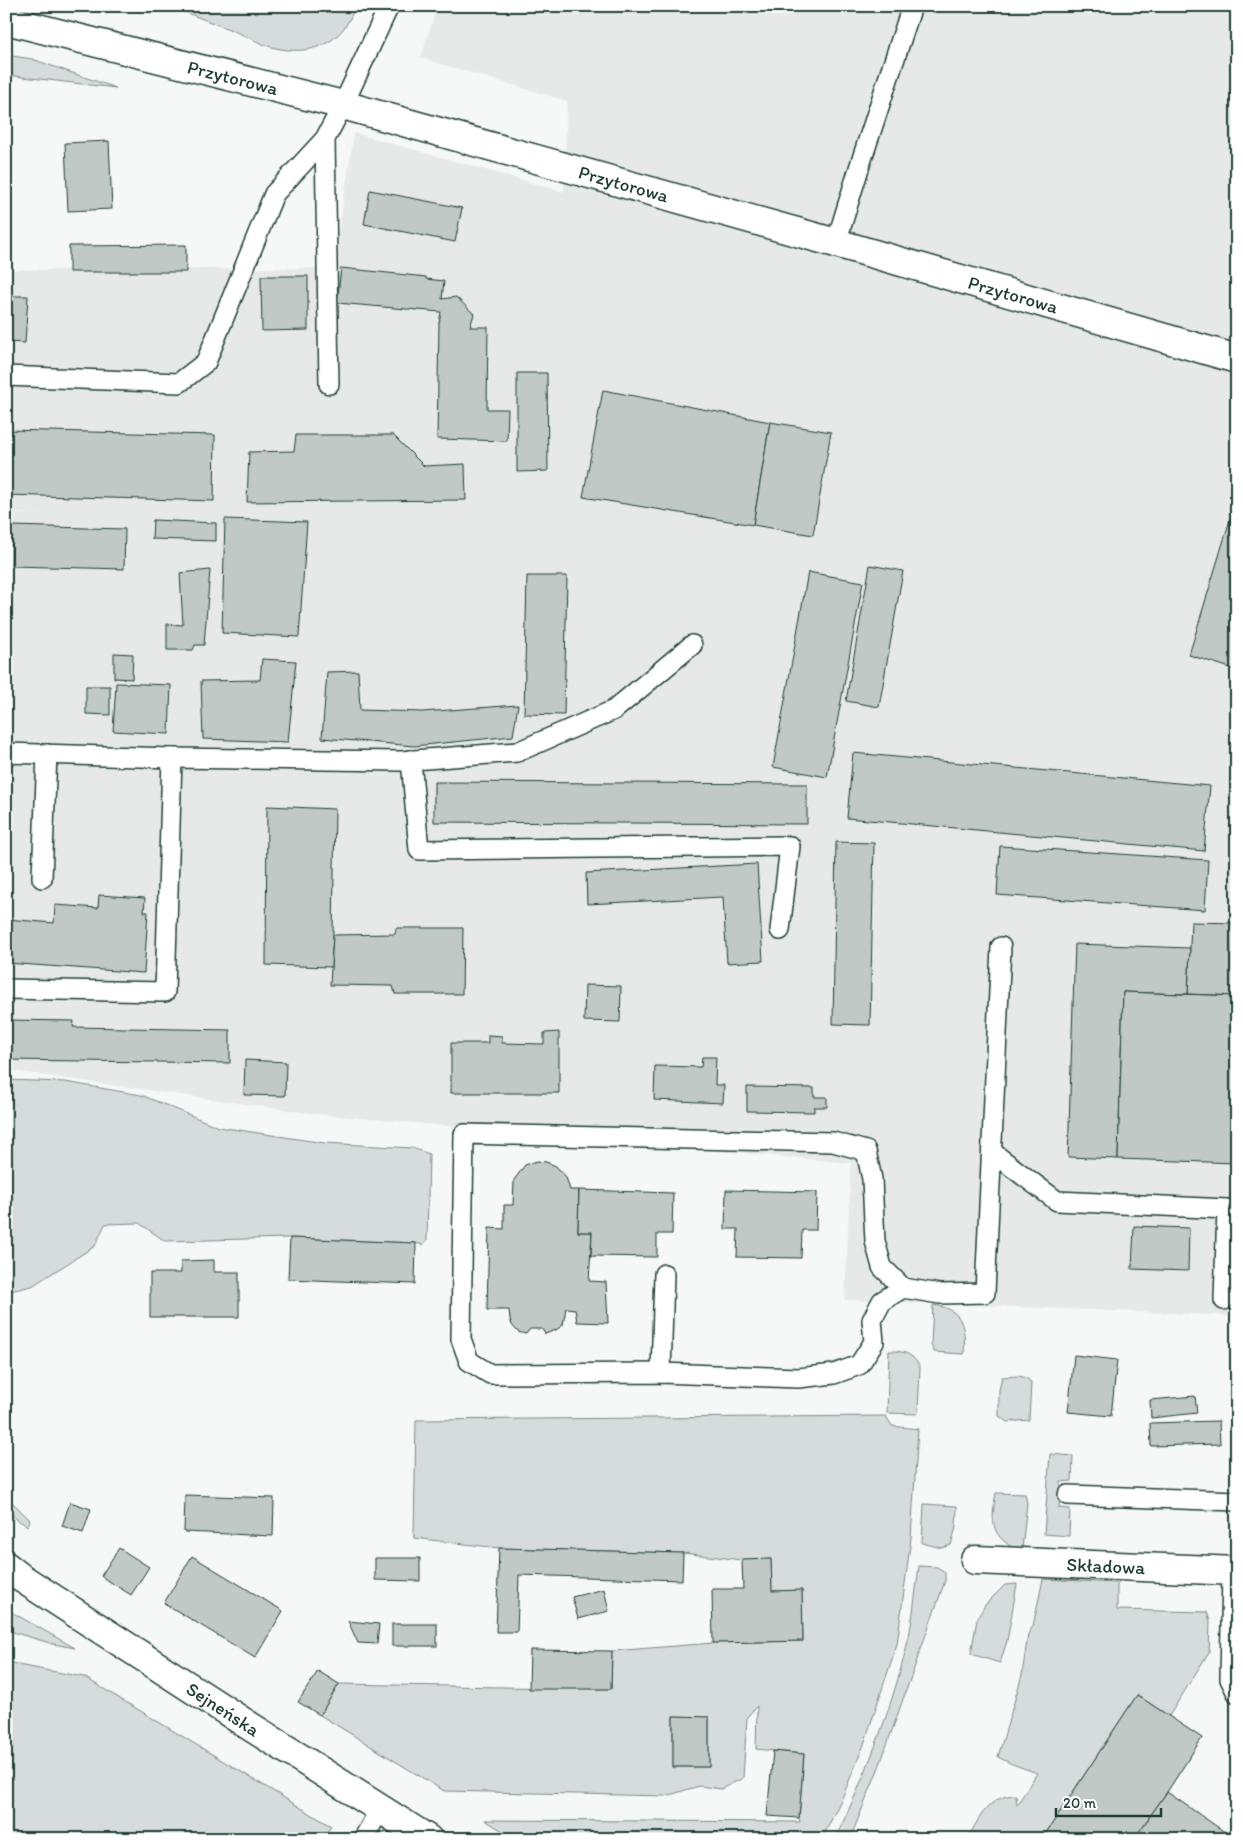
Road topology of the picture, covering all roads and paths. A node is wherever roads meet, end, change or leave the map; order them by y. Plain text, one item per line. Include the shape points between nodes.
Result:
1 (389, 6) edge
2 (912, 6) edge
3 (6, 20) edge
4 (343, 105) junction
5 (324, 139) junction
6 (836, 243) junction
7 (1237, 359) edge
8 (6, 376) edge
9 (329, 384) dead end
10 (692, 645) dead end
11 (6, 753) edge
12 (47, 754) junction
13 (172, 758) junction
14 (411, 760) junction
15 (42, 878) dead end
16 (780, 930) dead end
17 (1001, 946) dead end
18 (6, 989) edge
19 (992, 1152) junction
20 (1232, 1209) edge
21 (664, 1274) dead end
22 (903, 1288) junction
23 (1224, 1300) dead end
24 (661, 1373) junction
25 (1068, 1495) dead end
26 (1237, 1501) edge
27 (975, 1560) dead end
28 (1234, 1571) edge
29 (11, 1572) edge
30 (1237, 1693) edge
31 (380, 1808) junction
32 (363, 1839) edge
33 (428, 1839) edge

1 - 4 lane
2 - 6 lane
3 - 4 street, Przytorowa
4 - 5 lane
4 - 6 street, Przytorowa
5 - 8 lane via 274,194 206,362 178,383
5 - 9 lane
6 - 7 street, Przytorowa
10 - 14 lane via 614,710 517,752
11 - 12 lane
12 - 13 lane
12 - 15 lane
13 - 14 lane
13 - 18 lane via 165,992
14 - 16 lane via 419,850 790,846
17 - 19 lane
19 - 20 lane via 1057,1201
19 - 22 lane via 985,1293 940,1294
20 - 23 lane
21 - 24 lane
22 - 24 lane via 882,1301 872,1320 874,1342 859,1365 834,1374 798,1378
22 - 24 lane via 882,1267 875,1241 872,1179 866,1151 833,1142 464,1134 461,1339 469,1361 490,1374
25 - 26 lane
27 - 28 street, Składowa
28 - 30 lane via 1230,1679
29 - 31 street, Sejneńska
31 - 32 lane
31 - 33 street, Sejneńska

